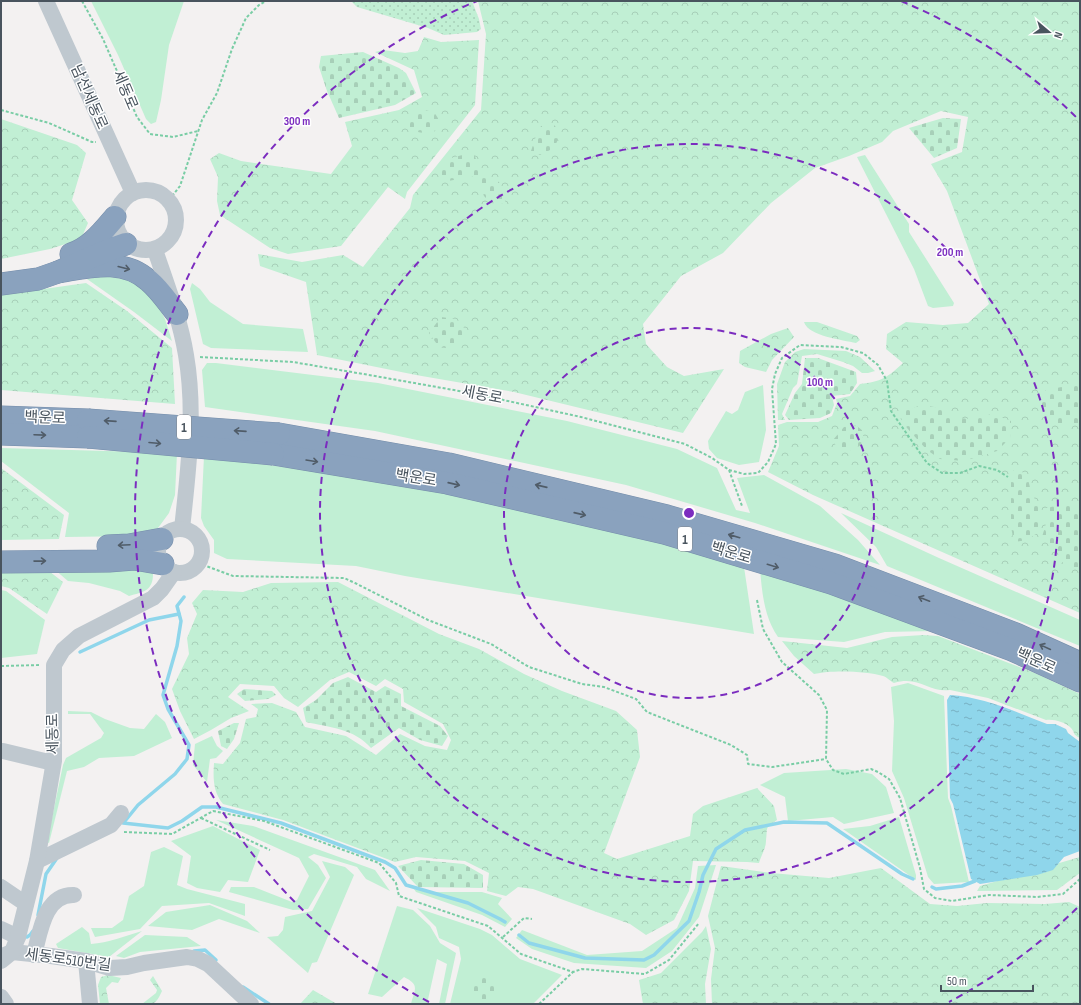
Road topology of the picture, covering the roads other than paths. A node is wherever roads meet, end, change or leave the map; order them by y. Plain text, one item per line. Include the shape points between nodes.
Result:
1 (46, 1) edge
2 (133, 193) junction
3 (115, 217) junction
4 (126, 244) junction
5 (156, 250) junction
6 (1, 270) edge
7 (58, 272) junction
8 (1, 284) edge
9 (177, 314) junction
10 (3, 420) edge
11 (88, 428) junction
12 (182, 529) junction
13 (162, 539) junction
14 (1, 548) edge
15 (1, 562) edge
16 (168, 568) junction
17 (1080, 663) edge
18 (1080, 681) edge
19 (1, 751) edge
20 (53, 763) junction
21 (116, 819) road end
22 (37, 861) junction
23 (1, 887) edge
24 (74, 895) dead end
25 (26, 904) junction
26 (1, 929) edge
27 (18, 937) junction
28 (34, 955) junction
29 (5, 957) edge
30 (86, 962) junction
31 (1, 997) edge
32 (6, 1004) edge
33 (90, 1004) edge
34 (251, 1004) edge

1 - 2 street, 남선세동로
2 - 3 street via 124,198
2 - 5 street via 152,190 169,200 174,209 176,229 171,238
3 - 4 street via 120,237
3 - 6 highway via 94,240 76,252 39,264
4 - 5 street via 135,249
4 - 7 highway
5 - 9 street
7 - 8 highway via 38,279
7 -> 9 highway via 111,264 130,269 149,280
9 - 12 street via 186,356 191,403 190,458
10 - 11 highway, 백운로 / 1
17 -> 11 highway, 백운로 / 1, bridge via 1016,634 835,565 667,516 449,464 279,434
11 -> 18 highway, 백운로 / 1, bridge via 273,454 447,483 664,533 831,583 1012,650
12 - 13 street via 167,533
12 - 16 street via 194,534 202,546 202,553 198,563 185,573
13 -> 14 highway via 129,545
13 - 16 street via 158,553 160,560
15 -> 16 highway via 134,559
16 - 20 street, 세동로 via 153,598 79,636 63,650 54,664
19 - 20 street
20 - 22 street, 세동로
21 - 22 street
22 - 25 street, 세동로
23 - 25 street
24 - 28 street via 54,901 43,920
25 - 27 street, 세동로
26 - 27 street
27 - 29 street, 세동로
28 - 29 street, 세동로510번길
28 - 30 street, 세동로510번길
30 - 33 street
30 - 34 street, 세동로510번길 via 110,968 127,968 187,957 198,959 208,964
31 - 32 street

